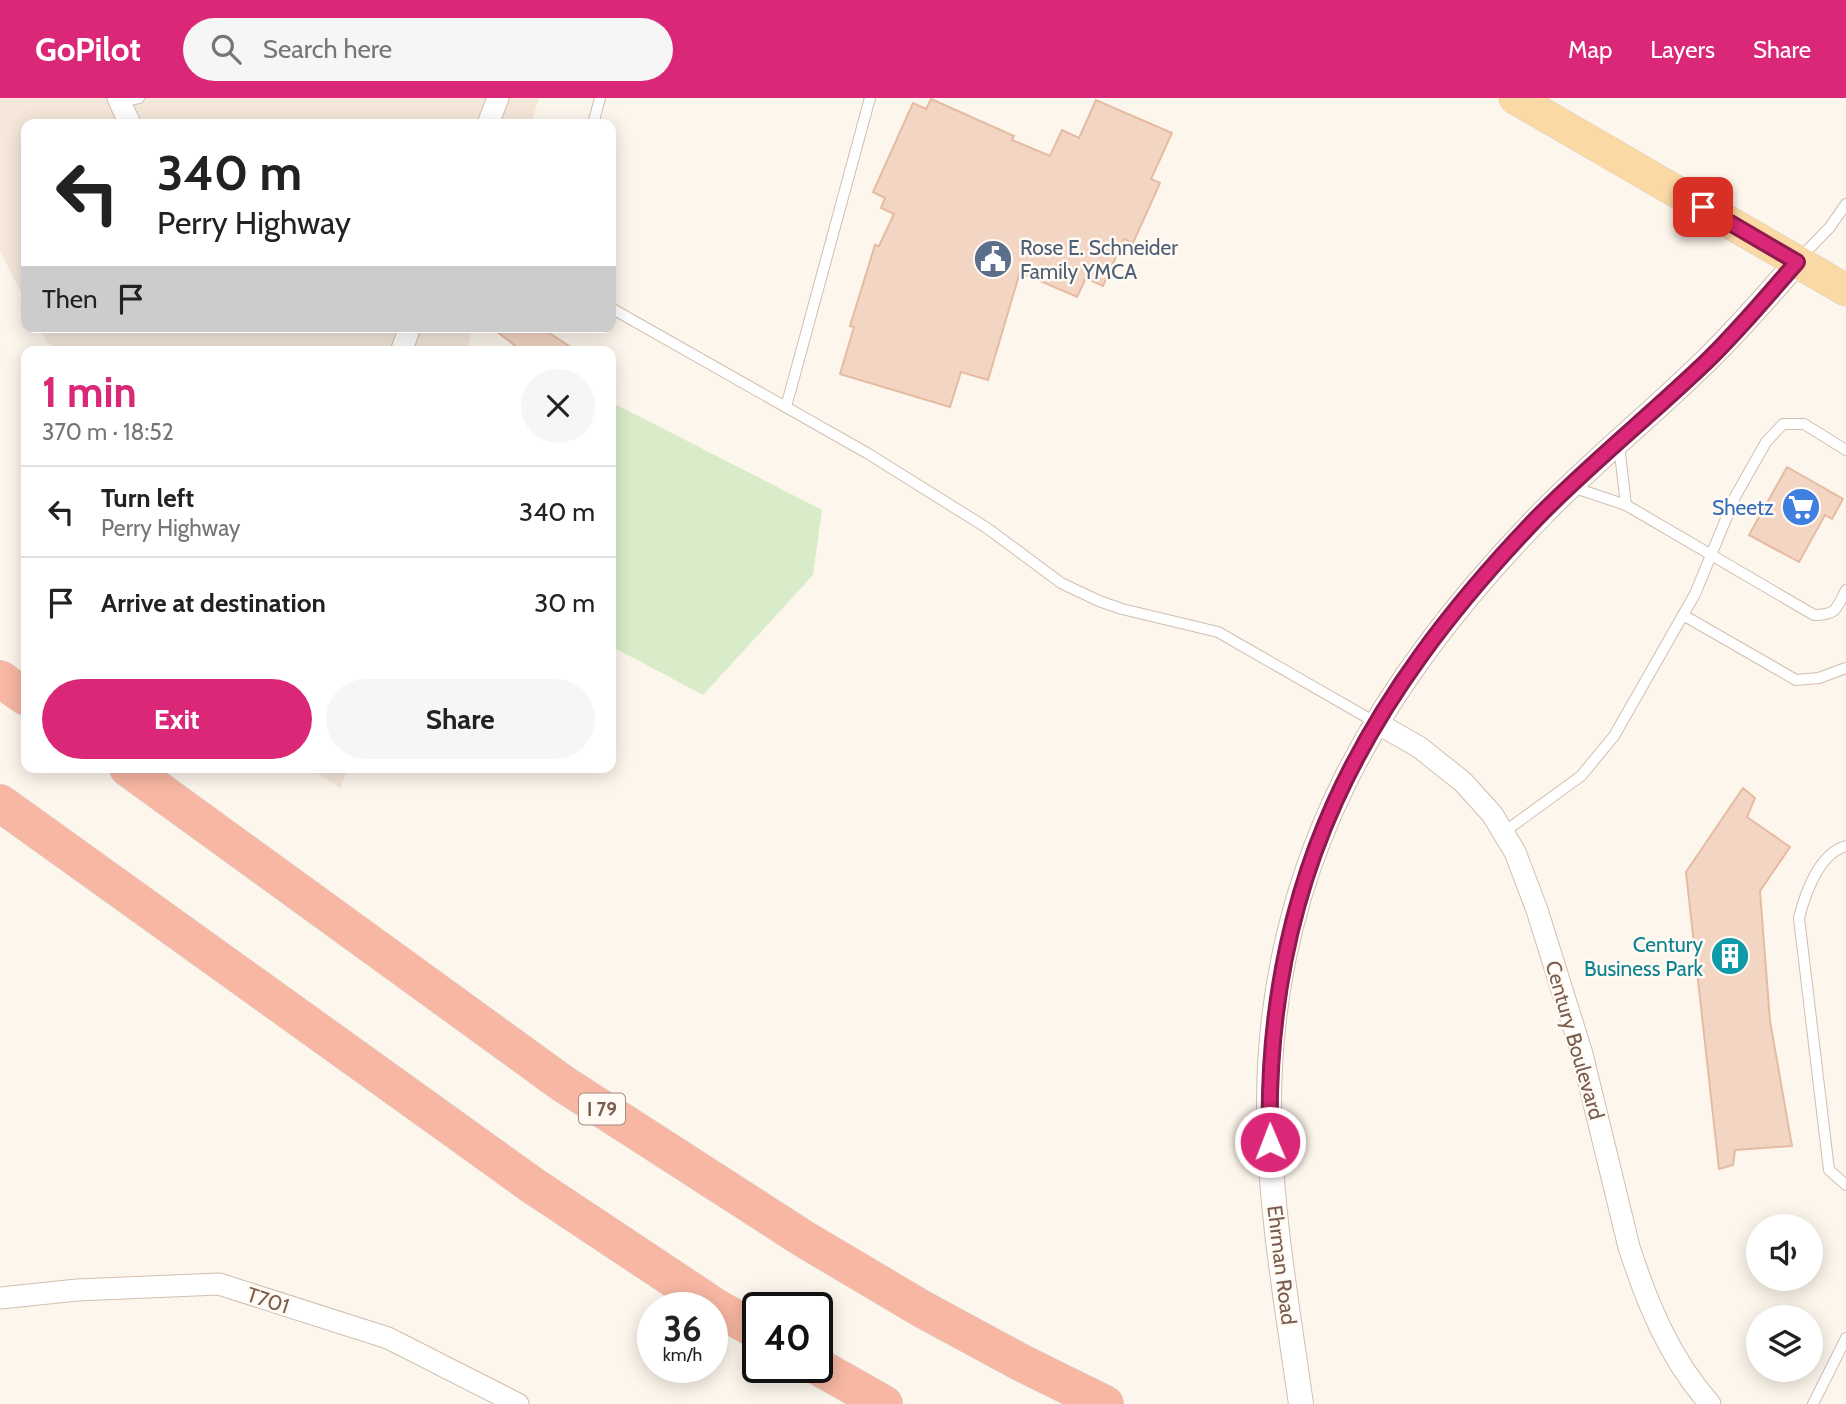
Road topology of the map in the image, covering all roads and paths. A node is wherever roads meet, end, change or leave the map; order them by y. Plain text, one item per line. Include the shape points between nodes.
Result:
1 (498, 98) edge
2 (600, 98) edge
3 (870, 98) edge
4 (1515, 98) edge
5 (125, 99) edge
6 (129, 119) edge
7 (490, 119) edge
8 (594, 119) edge
9 (1846, 204) edge
10 (1797, 262) junction
11 (1846, 290) edge
12 (616, 311) edge
13 (786, 407) junction
14 (1618, 440) junction
15 (1846, 450) edge
16 (1569, 486) junction
17 (1626, 505) junction
18 (1710, 555) junction
19 (1846, 590) edge
20 (1683, 615) junction
21 (1846, 668) edge
22 (0, 679) edge
23 (21, 694) edge
24 (1375, 722) junction
25 (135, 773) edge
26 (0, 803) edge
27 (1504, 832) junction
28 (1846, 846) edge
29 (1846, 1185) edge
30 (0, 1298) edge
31 (742, 1322) edge
32 (1846, 1338) edge
33 (833, 1375) edge
34 (518, 1404) edge
35 (884, 1404) edge
36 (1105, 1404) edge
37 (1301, 1404) edge
38 (1710, 1404) edge
39 (1813, 1404) edge

1 - 7 street
2 - 8 lane
3 - 13 lane
4 - 10 main road
5 - 6 street
9 - 10 lane
10 - 11 main road
10 - 14 street, Ehrman Road via 1705,362
12 - 13 lane
13 - 24 lane via 947,502 1061,583 1122,609 1218,632
14 - 16 street, Ehrman Road
14 - 17 lane
15 - 18 lane via 1804,424 1783,424 1766,442 1735,497
16 - 17 lane
16 - 24 street, Ehrman Road via 1440,629
17 - 18 lane
18 - 19 lane via 1814,615 1836,610
18 - 20 lane
20 - 21 lane via 1796,680
20 - 27 lane via 1614,736 1581,776
22 - 23 highway
24 - 27 street, Century Boulevard via 1419,747 1463,782
24 - 37 street, Ehrman Road via 1336,796 1309,865 1288,942 1273,1034 1269,1104 1272,1180
25 - 36 highway, I 79 via 562,1083 816,1247 922,1309
26 - 31 highway via 532,1185
27 - 38 street, Century Boulevard via 1537,909 1582,1054 1639,1278 1667,1342
28 - 29 lane via 1819,867 1806,890 1799,918 1829,1170
30 - 34 street, T701 via 219,1284 388,1338
32 - 39 lane
33 - 35 highway

